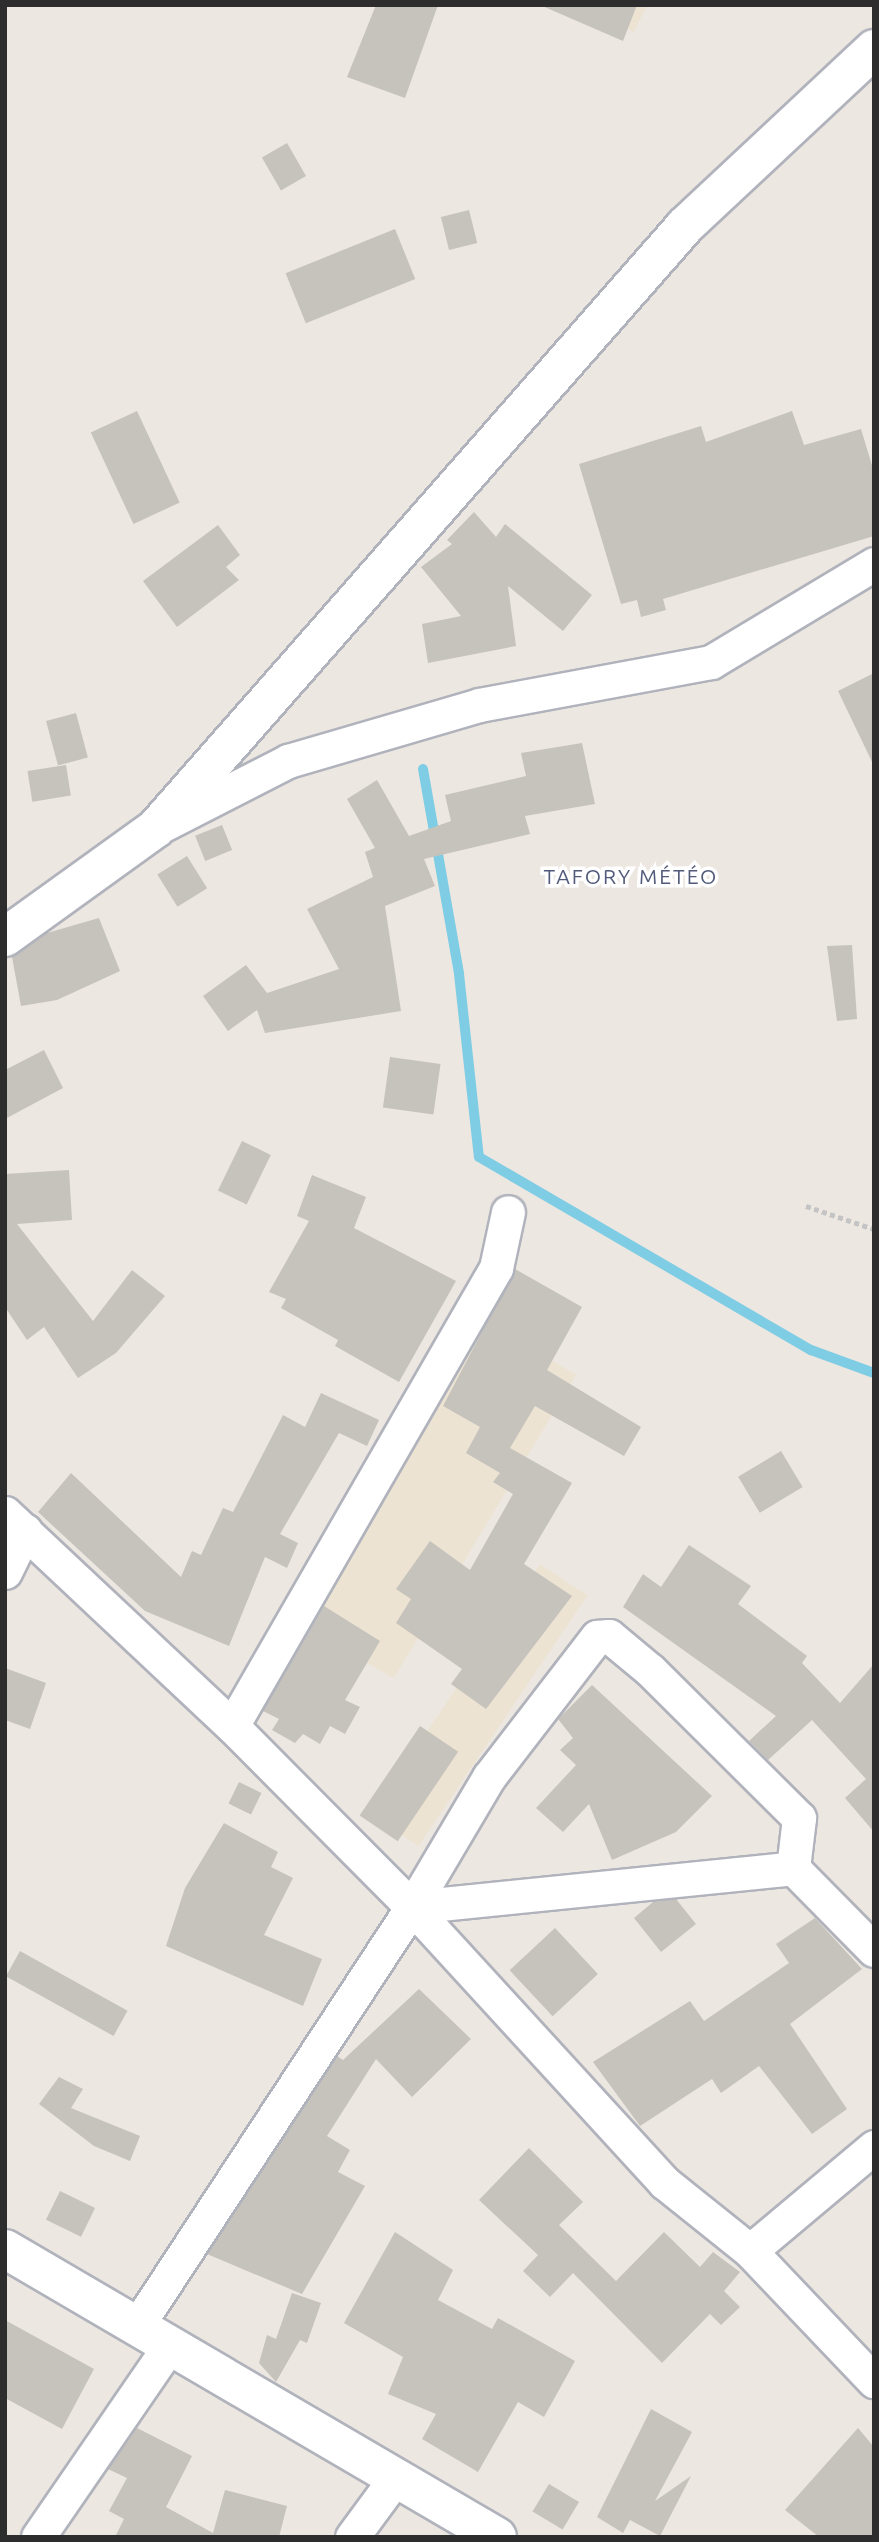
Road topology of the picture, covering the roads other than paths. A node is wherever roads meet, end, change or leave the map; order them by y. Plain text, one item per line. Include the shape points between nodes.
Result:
1 (874, 49) edge
2 (874, 564) edge
3 (156, 828) junction
4 (5, 937) edge
5 (508, 1212) dead end
6 (15, 1522) edge
7 (5, 1572) edge
8 (232, 1726) junction
9 (793, 1868) junction
10 (412, 1907) junction
11 (874, 1950) edge
12 (874, 2147) edge
13 (5, 2249) edge
14 (750, 2251) junction
15 (137, 2326) junction
16 (170, 2345) junction
17 (874, 2381) edge
18 (396, 2477) junction
19 (38, 2537) edge
20 (352, 2537) edge
21 (497, 2537) edge

1 - 3 street via 685,226
2 - 3 street via 711,662 480,705 301,757
3 - 4 street
5 - 8 street via 496,1268
6 - 7 street
6 - 8 street
8 - 10 street
9 - 10 street
9 - 10 street via 799,1818 650,1670 608,1636 597,1637 489,1777
9 - 11 street
10 - 14 street via 665,2183
10 - 15 street
12 - 14 street
13 - 15 street
14 - 17 street
15 - 16 street
16 - 18 street
16 - 19 street
18 - 20 street
18 - 21 street

